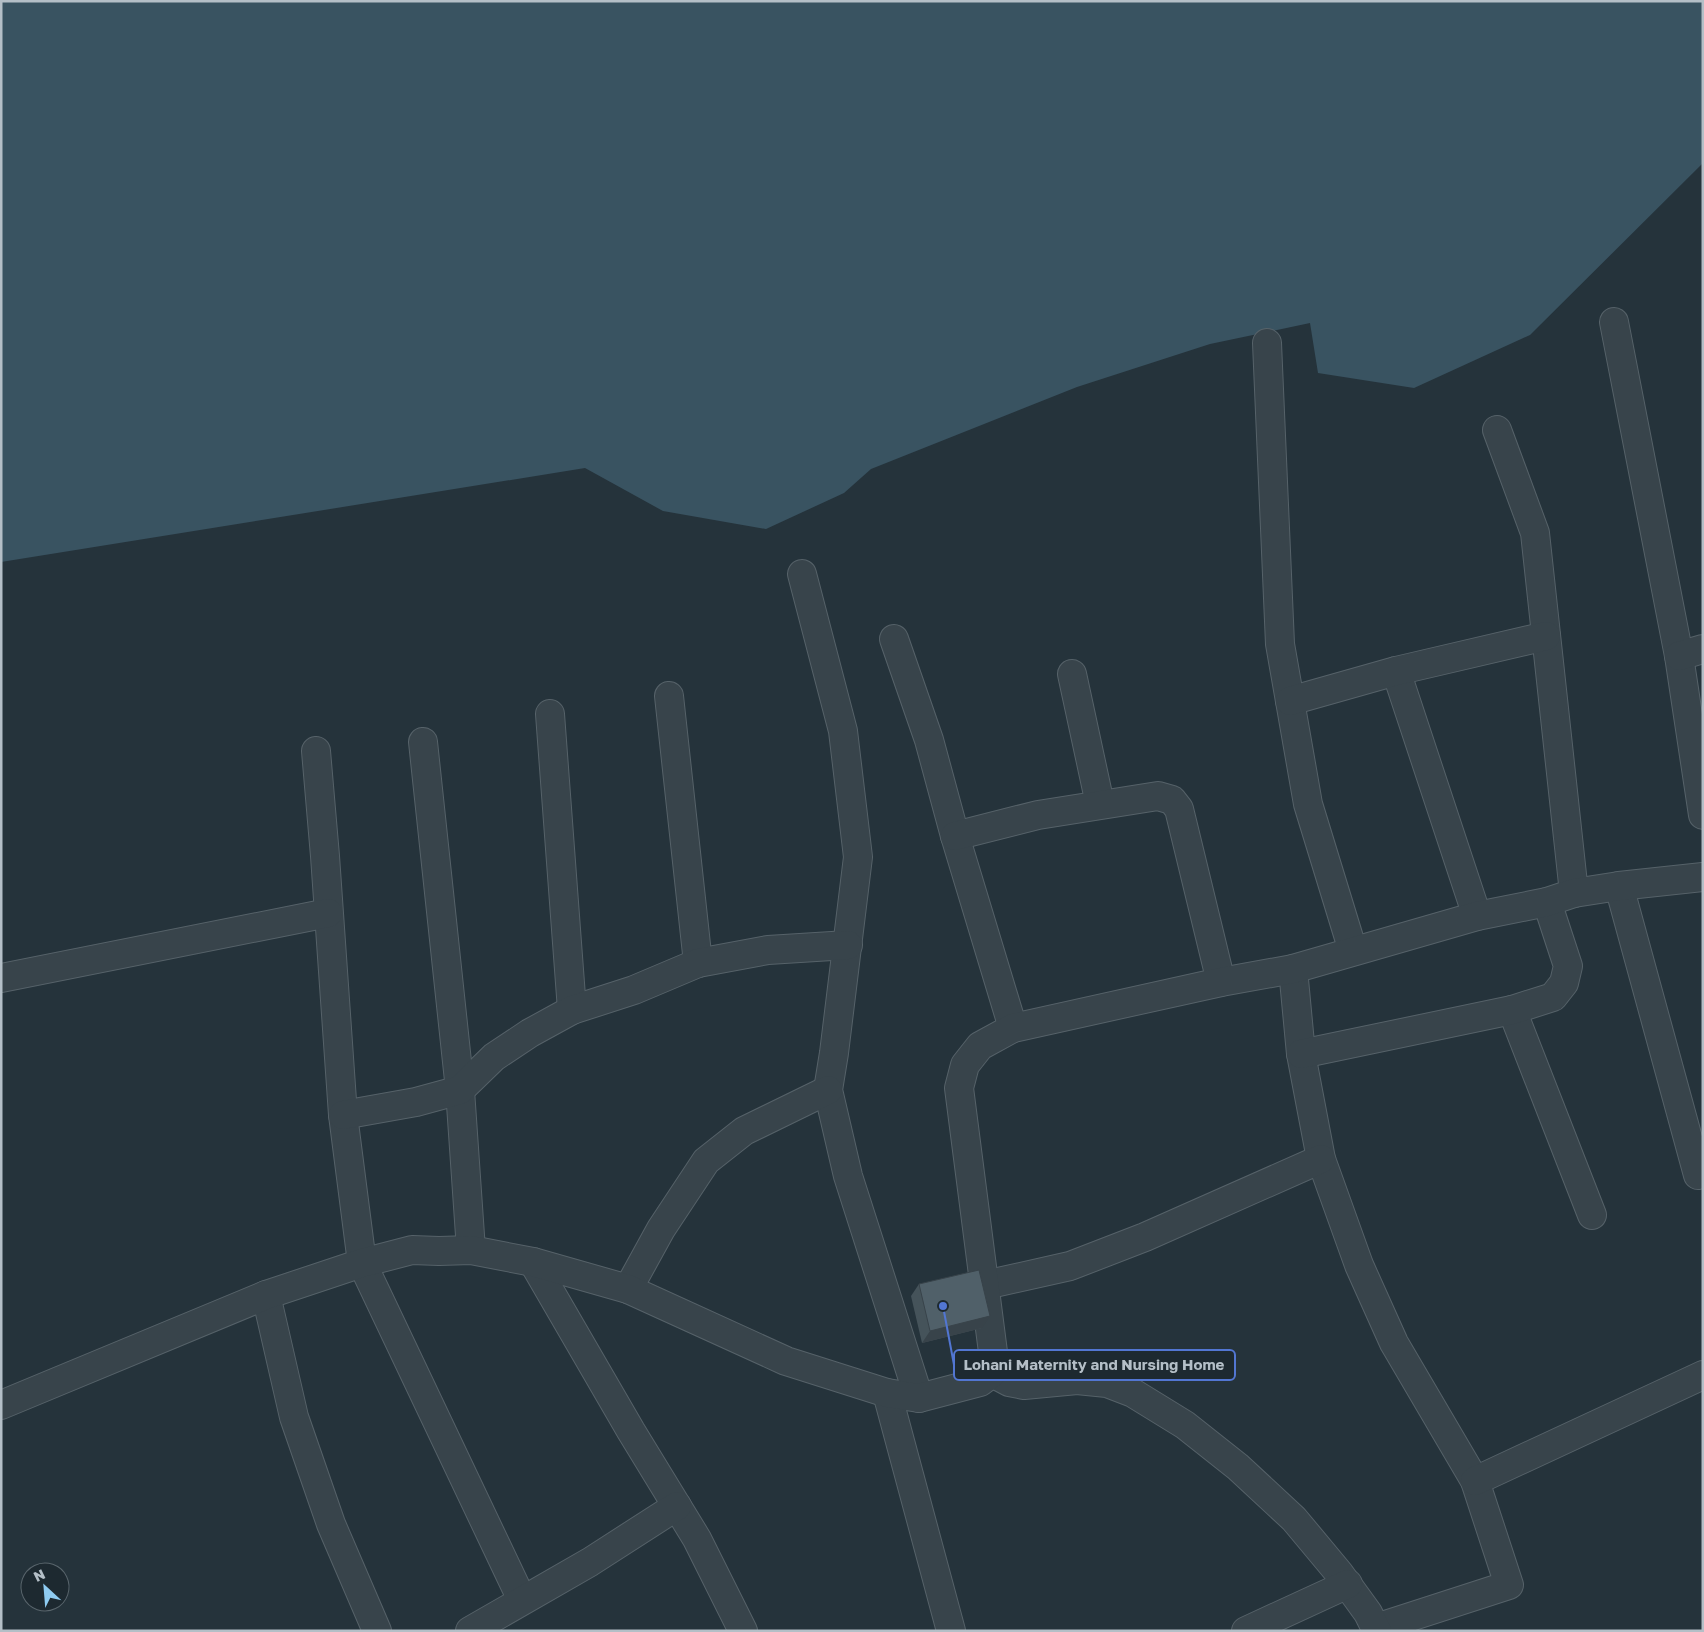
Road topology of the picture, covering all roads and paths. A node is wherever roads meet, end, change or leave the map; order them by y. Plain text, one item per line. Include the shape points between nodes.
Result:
1 (1614, 322) dead end
2 (1267, 343) dead end
3 (1496, 430) dead end
4 (802, 574) dead end
5 (1546, 636) junction
6 (894, 639) dead end
7 (1691, 652) edge
8 (1396, 671) junction
9 (1072, 674) dead end
10 (669, 696) dead end
11 (1290, 701) junction
12 (550, 714) dead end
13 (423, 742) dead end
14 (316, 751) dead end
15 (1100, 804) junction
16 (1703, 815) edge
17 (955, 836) junction
18 (1703, 877) edge
19 (1619, 886) junction
20 (1574, 893) junction
21 (1547, 902) junction
22 (328, 913) junction
23 (1477, 916) junction
24 (848, 945) junction
25 (1352, 951) junction
26 (698, 963) junction
27 (1293, 969) junction
28 (1, 978) edge
29 (1221, 982) junction
30 (572, 1010) junction
31 (1512, 1010) junction
32 (1013, 1028) junction
33 (1301, 1054) junction
34 (460, 1090) junction
35 (828, 1090) junction
36 (343, 1115) junction
37 (1321, 1158) junction
38 (1698, 1175) dead end
39 (1592, 1215) dead end
40 (471, 1250) junction
41 (362, 1262) junction
42 (533, 1262) junction
43 (984, 1285) junction
44 (628, 1289) junction
45 (266, 1295) junction
46 (992, 1373) junction
47 (1703, 1375) edge
48 (887, 1393) junction
49 (919, 1398) junction
50 (1, 1405) edge
51 (1475, 1481) junction
52 (677, 1506) junction
53 (1348, 1584) junction
54 (522, 1600) junction
55 (1376, 1629) edge
56 (377, 1631) edge
57 (470, 1631) edge
58 (743, 1631) edge
59 (951, 1631) edge
60 (1246, 1631) edge

1 - 7 street
2 - 11 street via 1280,644
3 - 5 street via 1535,533
4 - 24 street via 844,741 858,857
5 - 8 street
5 - 20 street
6 - 17 street via 929,740
7 - 16 street
8 - 11 street
8 - 23 street
9 - 15 street
10 - 26 street
11 - 25 street via 1308,804
12 - 30 street
13 - 34 street
14 - 22 street
15 - 17 street via 1038,815
15 - 29 street via 1158,796 1172,800 1179,809
17 - 32 street
18 - 19 street
19 - 20 street
19 - 38 street
20 - 21 street
21 - 23 street
21 - 31 street via 1568,966 1564,982 1553,997
22 - 28 street
22 - 36 street
23 - 25 street
24 - 26 street via 768,950
24 - 35 street
25 - 27 street
26 - 30 street via 634,990
27 - 29 street
27 - 33 street
29 - 32 street
30 - 34 street via 494,1057
31 - 33 street
31 - 39 street
32 - 43 street via 980,1046 965,1065 959,1088
33 - 37 street
34 - 36 street via 416,1102
34 - 40 street
35 - 44 street via 744,1131 706,1161 661,1229
35 - 49 street via 848,1176
36 - 41 street
37 - 43 street via 1145,1237 1070,1266
37 - 51 street via 1359,1264 1394,1344
40 - 41 street via 412,1250
40 - 42 street
41 - 45 street
41 - 54 street
42 - 44 street
42 - 52 street
43 - 46 street via 994,1360
44 - 48 street via 786,1361
45 - 50 street
45 - 56 street via 294,1417 331,1524
46 - 49 street via 980,1382
46 - 53 street via 1024,1385 1078,1380 1107,1383 1133,1393 1185,1425 1238,1466 1294,1519
47 - 51 street
48 - 49 street
48 - 59 street
51 - 55 street via 1509,1585
52 - 54 street via 590,1562
52 - 58 street
53 - 55 street
53 - 60 street
54 - 57 street

